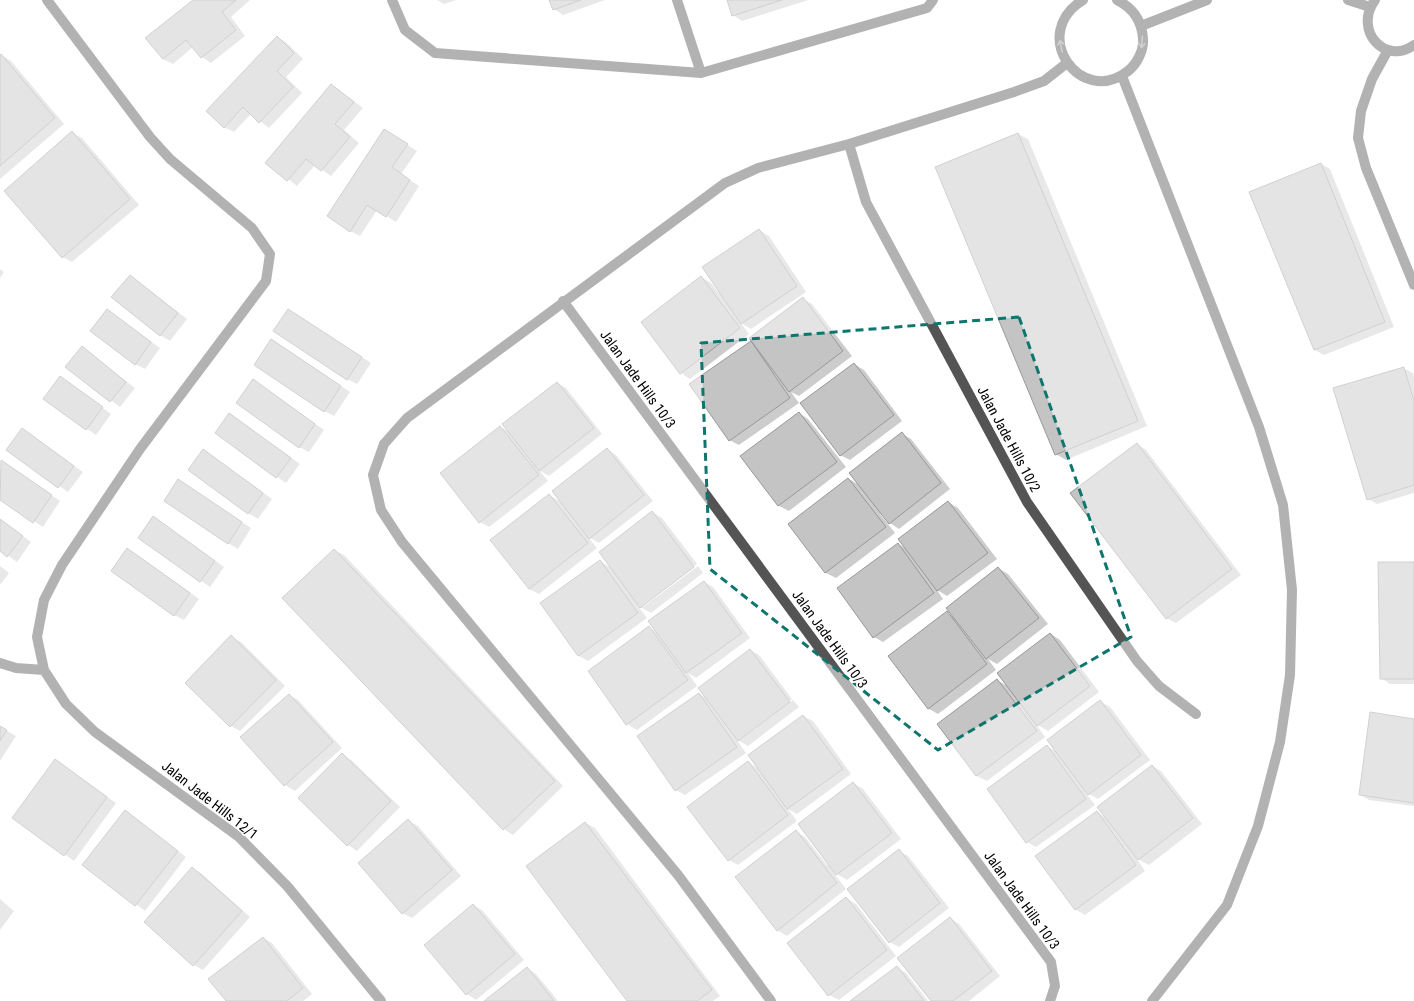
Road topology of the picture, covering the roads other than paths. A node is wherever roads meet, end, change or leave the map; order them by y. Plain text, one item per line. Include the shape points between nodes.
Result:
1 (47, 0) edge
2 (392, 0) edge
3 (677, 0) edge
4 (1083, 0) edge
5 (1118, 0) edge
6 (1207, 0) edge
7 (1348, 0) edge
8 (930, 4) edge
9 (1372, 4) edge
10 (1142, 26) junction
11 (1414, 45) edge
12 (1388, 50) junction
13 (1067, 63) junction
14 (701, 73) junction
15 (1122, 76) junction
16 (849, 144) junction
17 (1414, 285) edge
18 (563, 301) junction
19 (0, 663) edge
20 (44, 670) junction
21 (1196, 714) dead end
22 (381, 1001) edge
23 (771, 1001) edge
24 (1050, 1001) edge
25 (1152, 1001) edge

1 - 20 street via 150,137 170,159 252,228 270,254 266,281 140,449 62,565 44,600 37,637
2 - 14 street via 405,30 435,53
3 - 14 street
13 -> 4 street via 1060,49 1059,34 1063,19 1072,7
5 - 10 street via 1135,14
6 - 10 street
7 - 9 street
8 - 14 street
9 - 12 street via 1367,17 1368,28 1379,45
10 -> 15 street via 1140,55 1133,67
11 - 12 street via 1399,51
12 - 17 street via 1372,79 1361,111 1358,138 1366,168
13 - 15 street via 1075,72 1092,80 1110,80
13 - 16 street via 1044,81
15 - 25 street via 1259,427 1283,505 1292,590 1290,675 1280,742 1258,826 1227,905
16 - 18 street via 758,168 725,183
16 - 21 street, Jalan Jade Hills 10/2 via 866,202 1027,502 1137,661 1159,686
18 - 23 street via 407,418 384,444 373,475 381,510 402,542 678,875
18 - 24 street, Jalan Jade Hills 10/3 via 1051,962 1055,986
19 - 20 street via 16,668
20 - 22 street, Jalan Jade Hills 12/1 via 66,704 95,732 239,836 288,886

